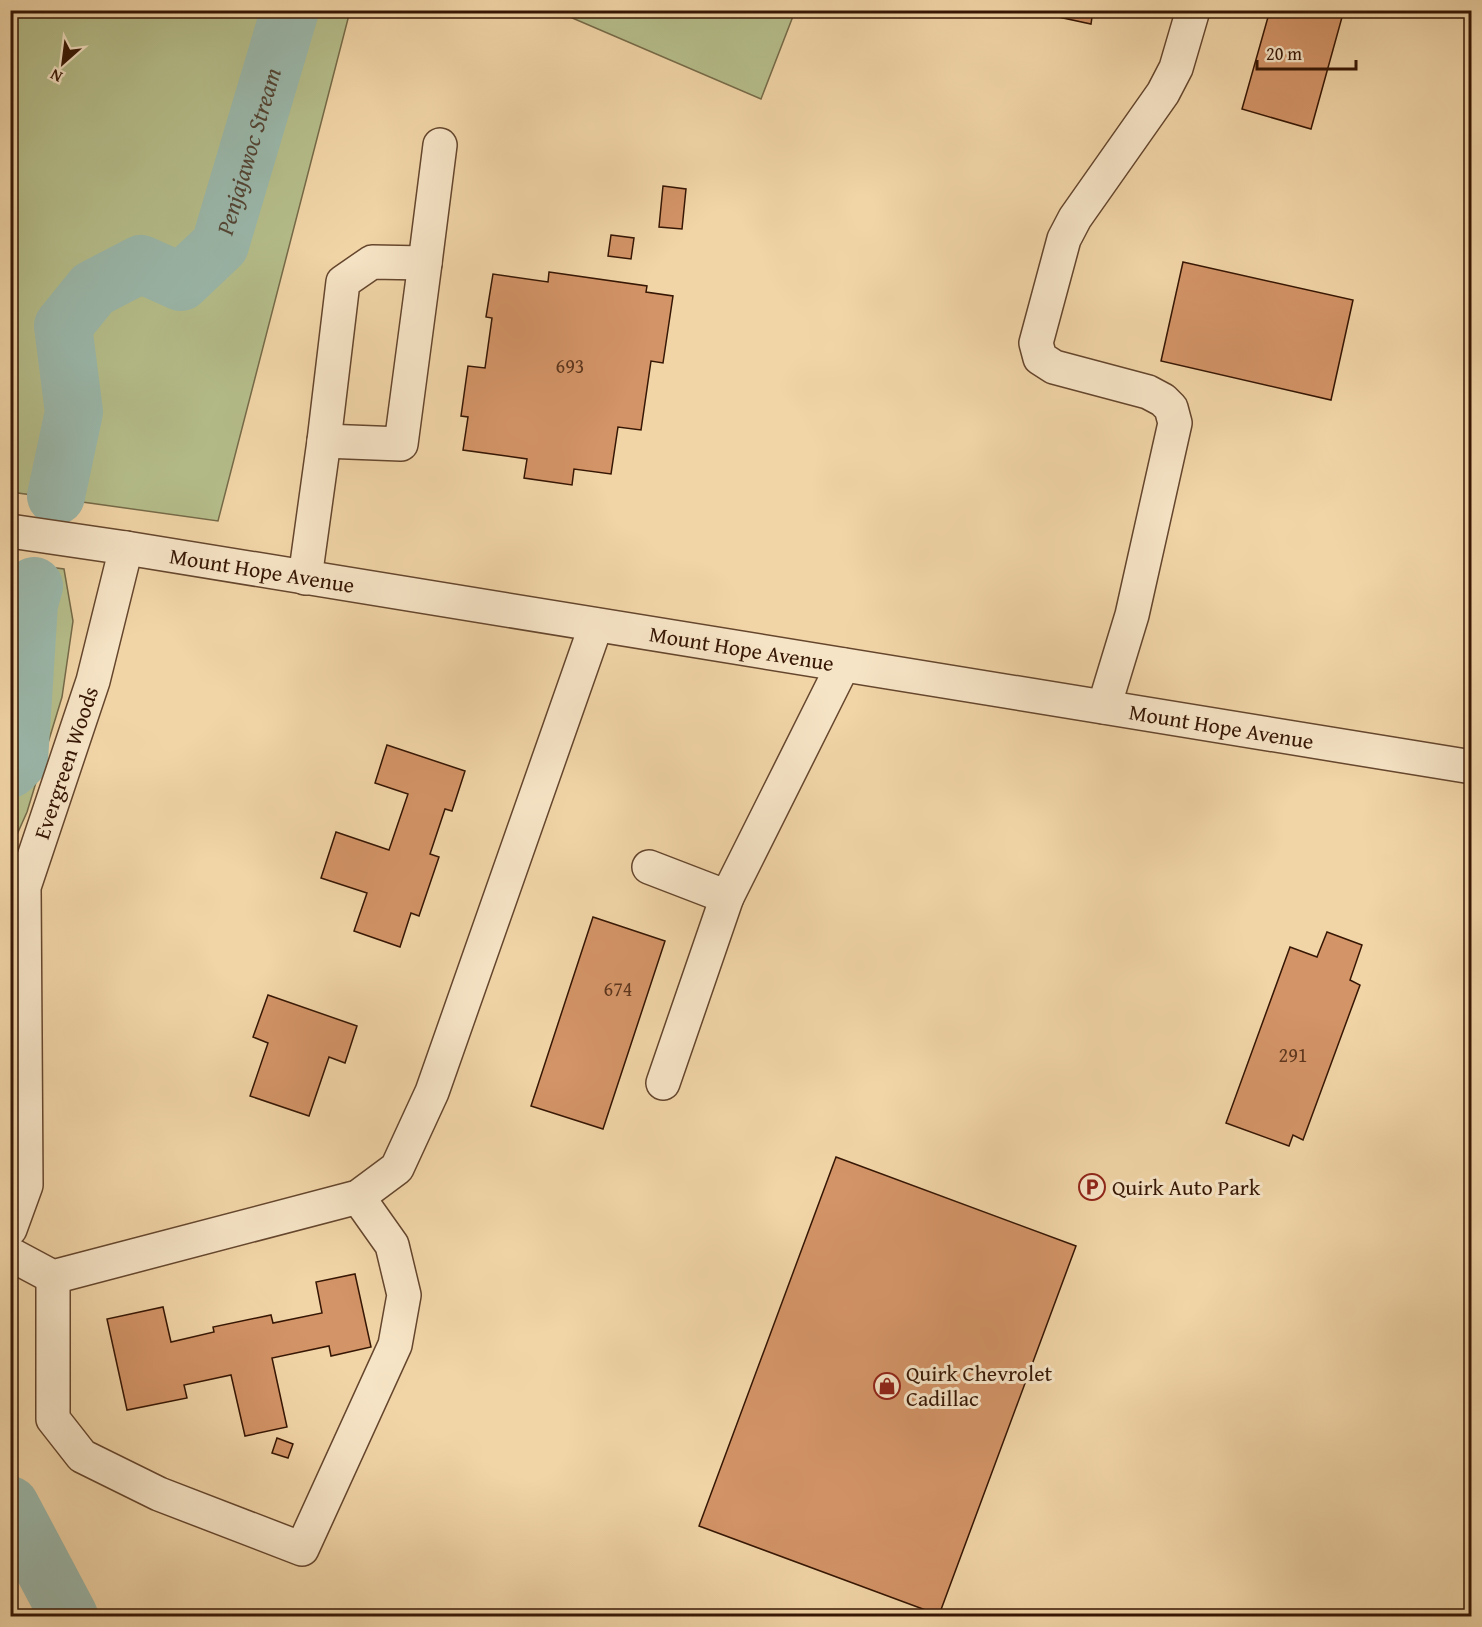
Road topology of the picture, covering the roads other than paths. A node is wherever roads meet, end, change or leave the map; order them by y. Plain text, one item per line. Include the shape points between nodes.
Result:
1 (1193, 10) edge
2 (440, 145) dead end
3 (425, 263) junction
4 (324, 441) junction
5 (10, 531) edge
6 (126, 549) junction
7 (305, 578) junction
8 (596, 625) junction
9 (843, 665) junction
10 (1104, 707) junction
11 (1472, 767) edge
12 (649, 867) dead end
13 (727, 897) junction
14 (663, 1083) dead end
15 (358, 1197) junction
16 (10, 1229) edge
17 (10, 1254) edge
18 (53, 1277) junction

1 - 10 street via 1176,69 1163,93 1064,239 1036,343 1040,358 1054,367 1148,392 1163,400 1171,408 1175,423 1132,615
2 - 3 street
3 - 4 street via 372,262 343,282
3 - 4 street via 401,444
4 - 7 street
5 - 6 street, Mount Hope Avenue
6 - 7 street, Mount Hope Avenue
6 - 16 street, Evergreen Woods via 93,681 24,887 26,1185
7 - 8 street, Mount Hope Avenue
8 - 9 street, Mount Hope Avenue
8 - 15 street via 432,1092 397,1168
9 - 10 street, Mount Hope Avenue
9 - 13 street
10 - 11 street, Mount Hope Avenue
12 - 13 street
13 - 14 street
15 - 18 street
15 - 18 street via 392,1245 404,1295 395,1345 302,1549 159,1494 82,1456 53,1419
17 - 18 street

